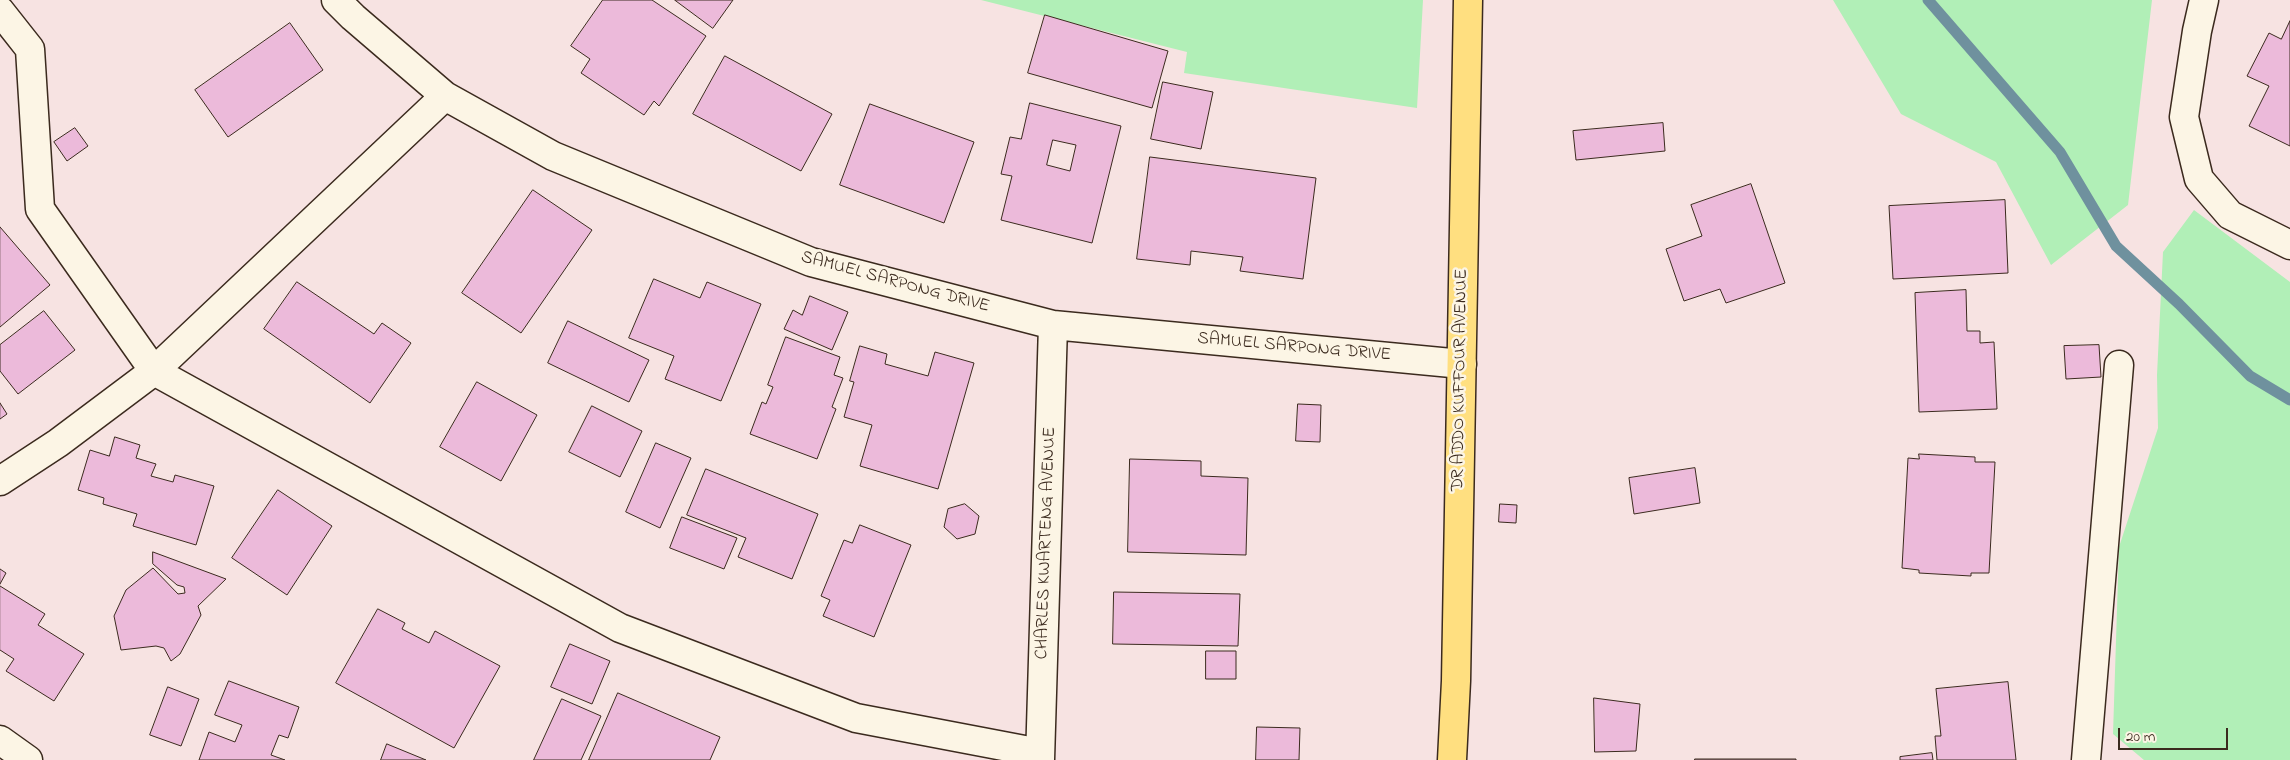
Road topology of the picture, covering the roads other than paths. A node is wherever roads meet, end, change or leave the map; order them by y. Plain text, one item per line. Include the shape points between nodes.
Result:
1 (336, 0) edge
2 (1468, 0) edge
3 (2204, 0) edge
4 (0, 12) edge
5 (445, 96) junction
6 (2290, 245) edge
7 (1053, 325) junction
8 (1462, 364) junction
9 (2119, 365) dead end
10 (154, 372) junction
11 (0, 481) edge
12 (0, 740) edge
13 (1040, 757) edge
14 (28, 760) edge
15 (1452, 760) edge
16 (2086, 760) edge

1 - 5 street, SAMUEL SARPONG DRIVE
2 - 8 main road, DR ADDO KUFFOUR AVENUE
3 - 6 street via 2184,117 2199,179 2230,215
4 - 10 street via 30,49 40,209
5 - 7 street, SAMUEL SARPONG DRIVE via 552,156 811,262
5 - 10 street
7 - 8 street, SAMUEL SARPONG DRIVE
7 - 13 street, CHARLES KWARTENG AVENUE
8 - 15 main road, DR ADDO KUFFOUR AVENUE
9 - 16 street
10 - 11 street
10 - 13 street via 620,628 856,718
12 - 14 street

